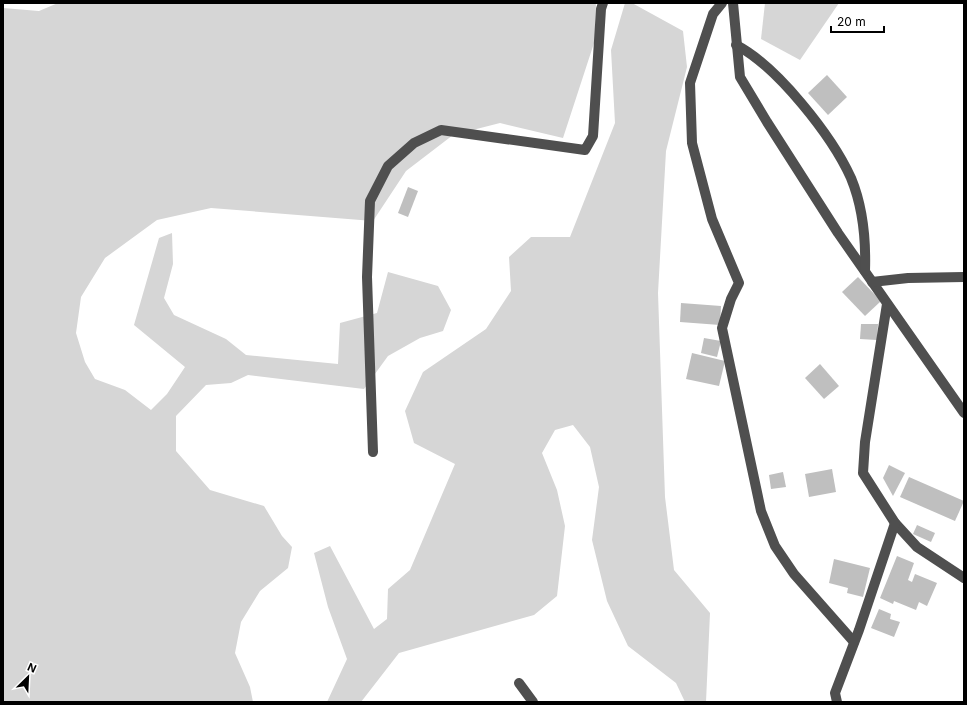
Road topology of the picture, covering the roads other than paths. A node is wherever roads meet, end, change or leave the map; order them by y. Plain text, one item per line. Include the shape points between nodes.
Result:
1 (603, 3) edge
2 (722, 3) edge
3 (733, 3) edge
4 (736, 45) junction
5 (865, 271) junction
6 (964, 277) edge
7 (872, 282) junction
8 (887, 304) junction
9 (964, 413) edge
10 (373, 452) dead end
11 (895, 523) junction
12 (964, 578) edge
13 (854, 642) junction
14 (519, 683) dead end
15 (533, 702) edge
16 (837, 702) edge

1 - 10 street via 593,136 585,150 441,130 414,143 388,166 370,202 367,277
2 - 13 street via 713,14 690,83 692,143 712,218 739,283 722,328 761,511 775,546 794,574
3 - 4 street
4 - 5 street via 740,77
4 - 5 street via 751,53 788,88 833,148 851,178 860,208 866,248
5 - 7 street
6 - 7 street via 908,278
7 - 8 street
8 - 9 street
8 - 11 street via 865,442 863,474
11 - 12 street via 917,547
11 - 13 street
13 - 16 street via 835,693
14 - 15 street

